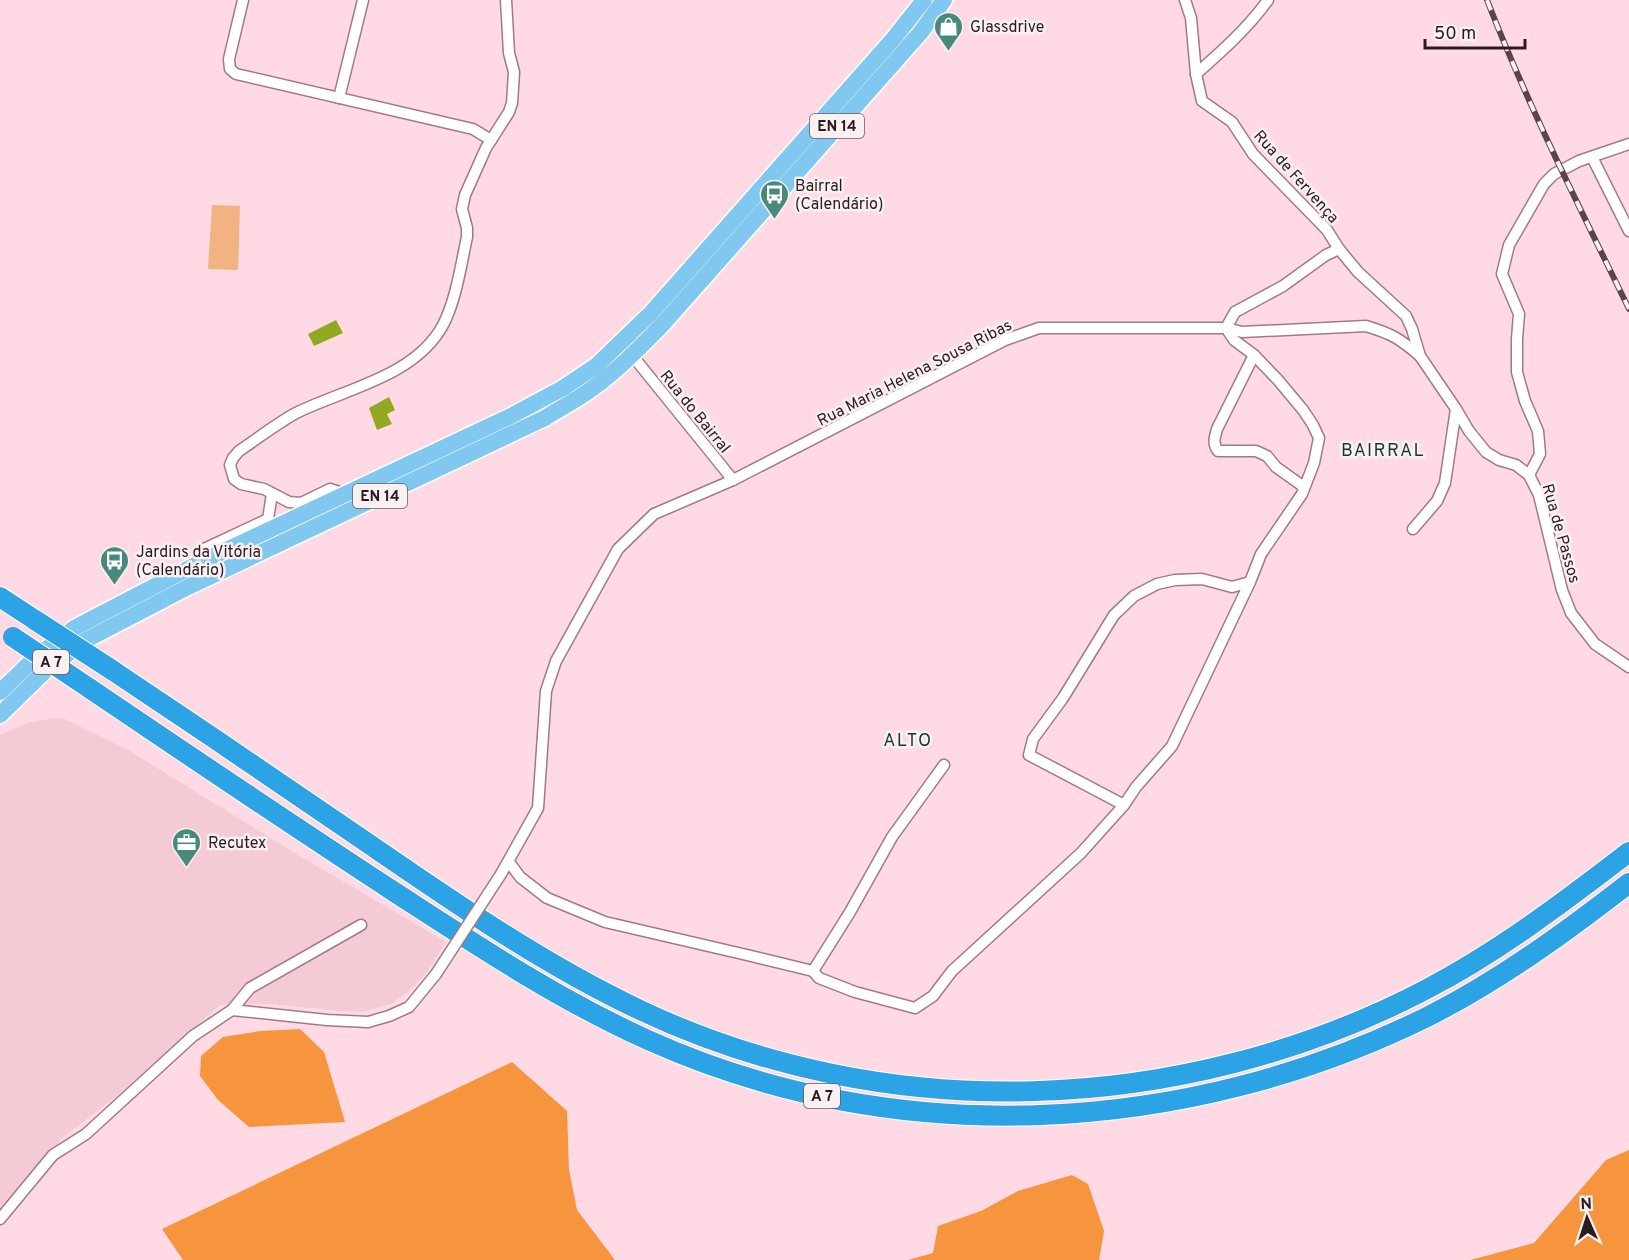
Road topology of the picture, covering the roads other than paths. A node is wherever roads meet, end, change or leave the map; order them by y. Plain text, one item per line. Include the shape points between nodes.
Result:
1 (243, 0) edge
2 (363, 0) edge
3 (506, 0) edge
4 (924, 0) edge
5 (944, 0) edge
6 (1185, 0) edge
7 (1268, 0) edge
8 (1196, 74) junction
9 (339, 98) junction
10 (491, 140) junction
11 (1629, 144) edge
12 (1592, 157) junction
13 (1629, 231) edge
14 (1339, 249) junction
15 (1226, 328) junction
16 (1254, 355) junction
17 (1420, 356) junction
18 (636, 360) dead end
19 (1456, 409) junction
20 (1529, 475) junction
21 (733, 480) junction
22 (1304, 487) junction
23 (272, 494) junction
24 (346, 494) junction
25 (1413, 529) dead end
26 (199, 563) junction
27 (1250, 582) junction
28 (0, 597) edge
29 (6, 633) edge
30 (1629, 667) edge
31 (0, 692) edge
32 (0, 716) edge
33 (944, 765) dead end
34 (1124, 805) junction
35 (1629, 852) edge
36 (509, 862) junction
37 (1629, 883) edge
38 (361, 925) dead end
39 (813, 971) junction
40 (232, 1010) junction
41 (0, 1219) edge

1 - 9 street via 230,69 236,74
2 - 9 street
3 - 10 street via 514,88 509,112
4 - 24 main road, EN 14 via 651,313 596,366 511,416
5 - 32 main road, EN 14 via 921,32 662,325 595,387 545,418 188,587 86,640 46,670
6 - 8 street, Rua de Fervença via 1191,18
7 - 8 street
8 - 14 street, Rua de Fervença via 1202,101 1232,122 1253,154 1327,230
9 - 10 street via 473,129
10 - 23 street via 465,195 462,209 467,237 452,301 439,331 407,363 293,415 239,451 230,465 234,478
11 - 12 street
12 - 13 street
12 - 20 street via 1554,174 1544,184 1509,245 1502,274 1520,314 1517,372 1538,431 1540,453
14 - 15 street, Rua de Fervença via 1235,312
14 - 17 street, Rua de Passos via 1406,316
15 - 16 street via 1234,340
15 - 17 street, Rua de Passos via 1242,332 1366,326 1400,339
15 - 21 street, Rua Maria Helena Sousa Ribas via 1039,328 1005,340
16 - 22 street via 1303,410 1318,438 1314,463
16 - 22 street via 1217,429 1214,446 1218,451 1267,456
17 - 19 street, Rua de Passos
18 - 21 street, Rua do Bairral
19 - 20 street, Rua de Passos via 1486,452
19 - 25 street via 1445,483 1437,501
20 - 30 street, Rua de Passos via 1539,495 1571,613 1595,644
21 - 36 street, Rua Maria Helena Sousa Ribas via 654,513 618,549 556,662 546,691 538,808
22 - 27 street via 1260,554
23 - 24 street via 301,503 330,489
23 - 26 street via 268,519 202,550
24 - 26 main road, EN 14
26 - 31 main road, EN 14 via 76,627 36,657
27 - 34 street via 1172,746
27 - 34 street via 1232,587 1202,579 1175,580 1134,596 1114,615 1033,740 1029,755
28 - 35 highway, A 7, bridge via 481,919 596,987 664,1021 734,1048 798,1066 907,1086 988,1092 1098,1088 1185,1075 1295,1046 1375,1014 1452,976 1524,930
29 - 37 highway, A 7, bridge via 484,950 578,1006 652,1042 729,1071 809,1093 891,1108 974,1116 1112,1111 1221,1092 1275,1077 1354,1049 1439,1010 1527,958
33 - 39 street via 892,837
34 - 39 street via 1081,853 952,971 933,996 915,1008 855,992 819,978
36 - 39 street via 520,877 547,898 605,922
36 - 40 street, Rua Maria Helena Sousa Ribas, bridge via 436,974 409,1007 368,1022
38 - 40 street via 250,988
40 - 41 street via 193,1036 86,1134 53,1155

